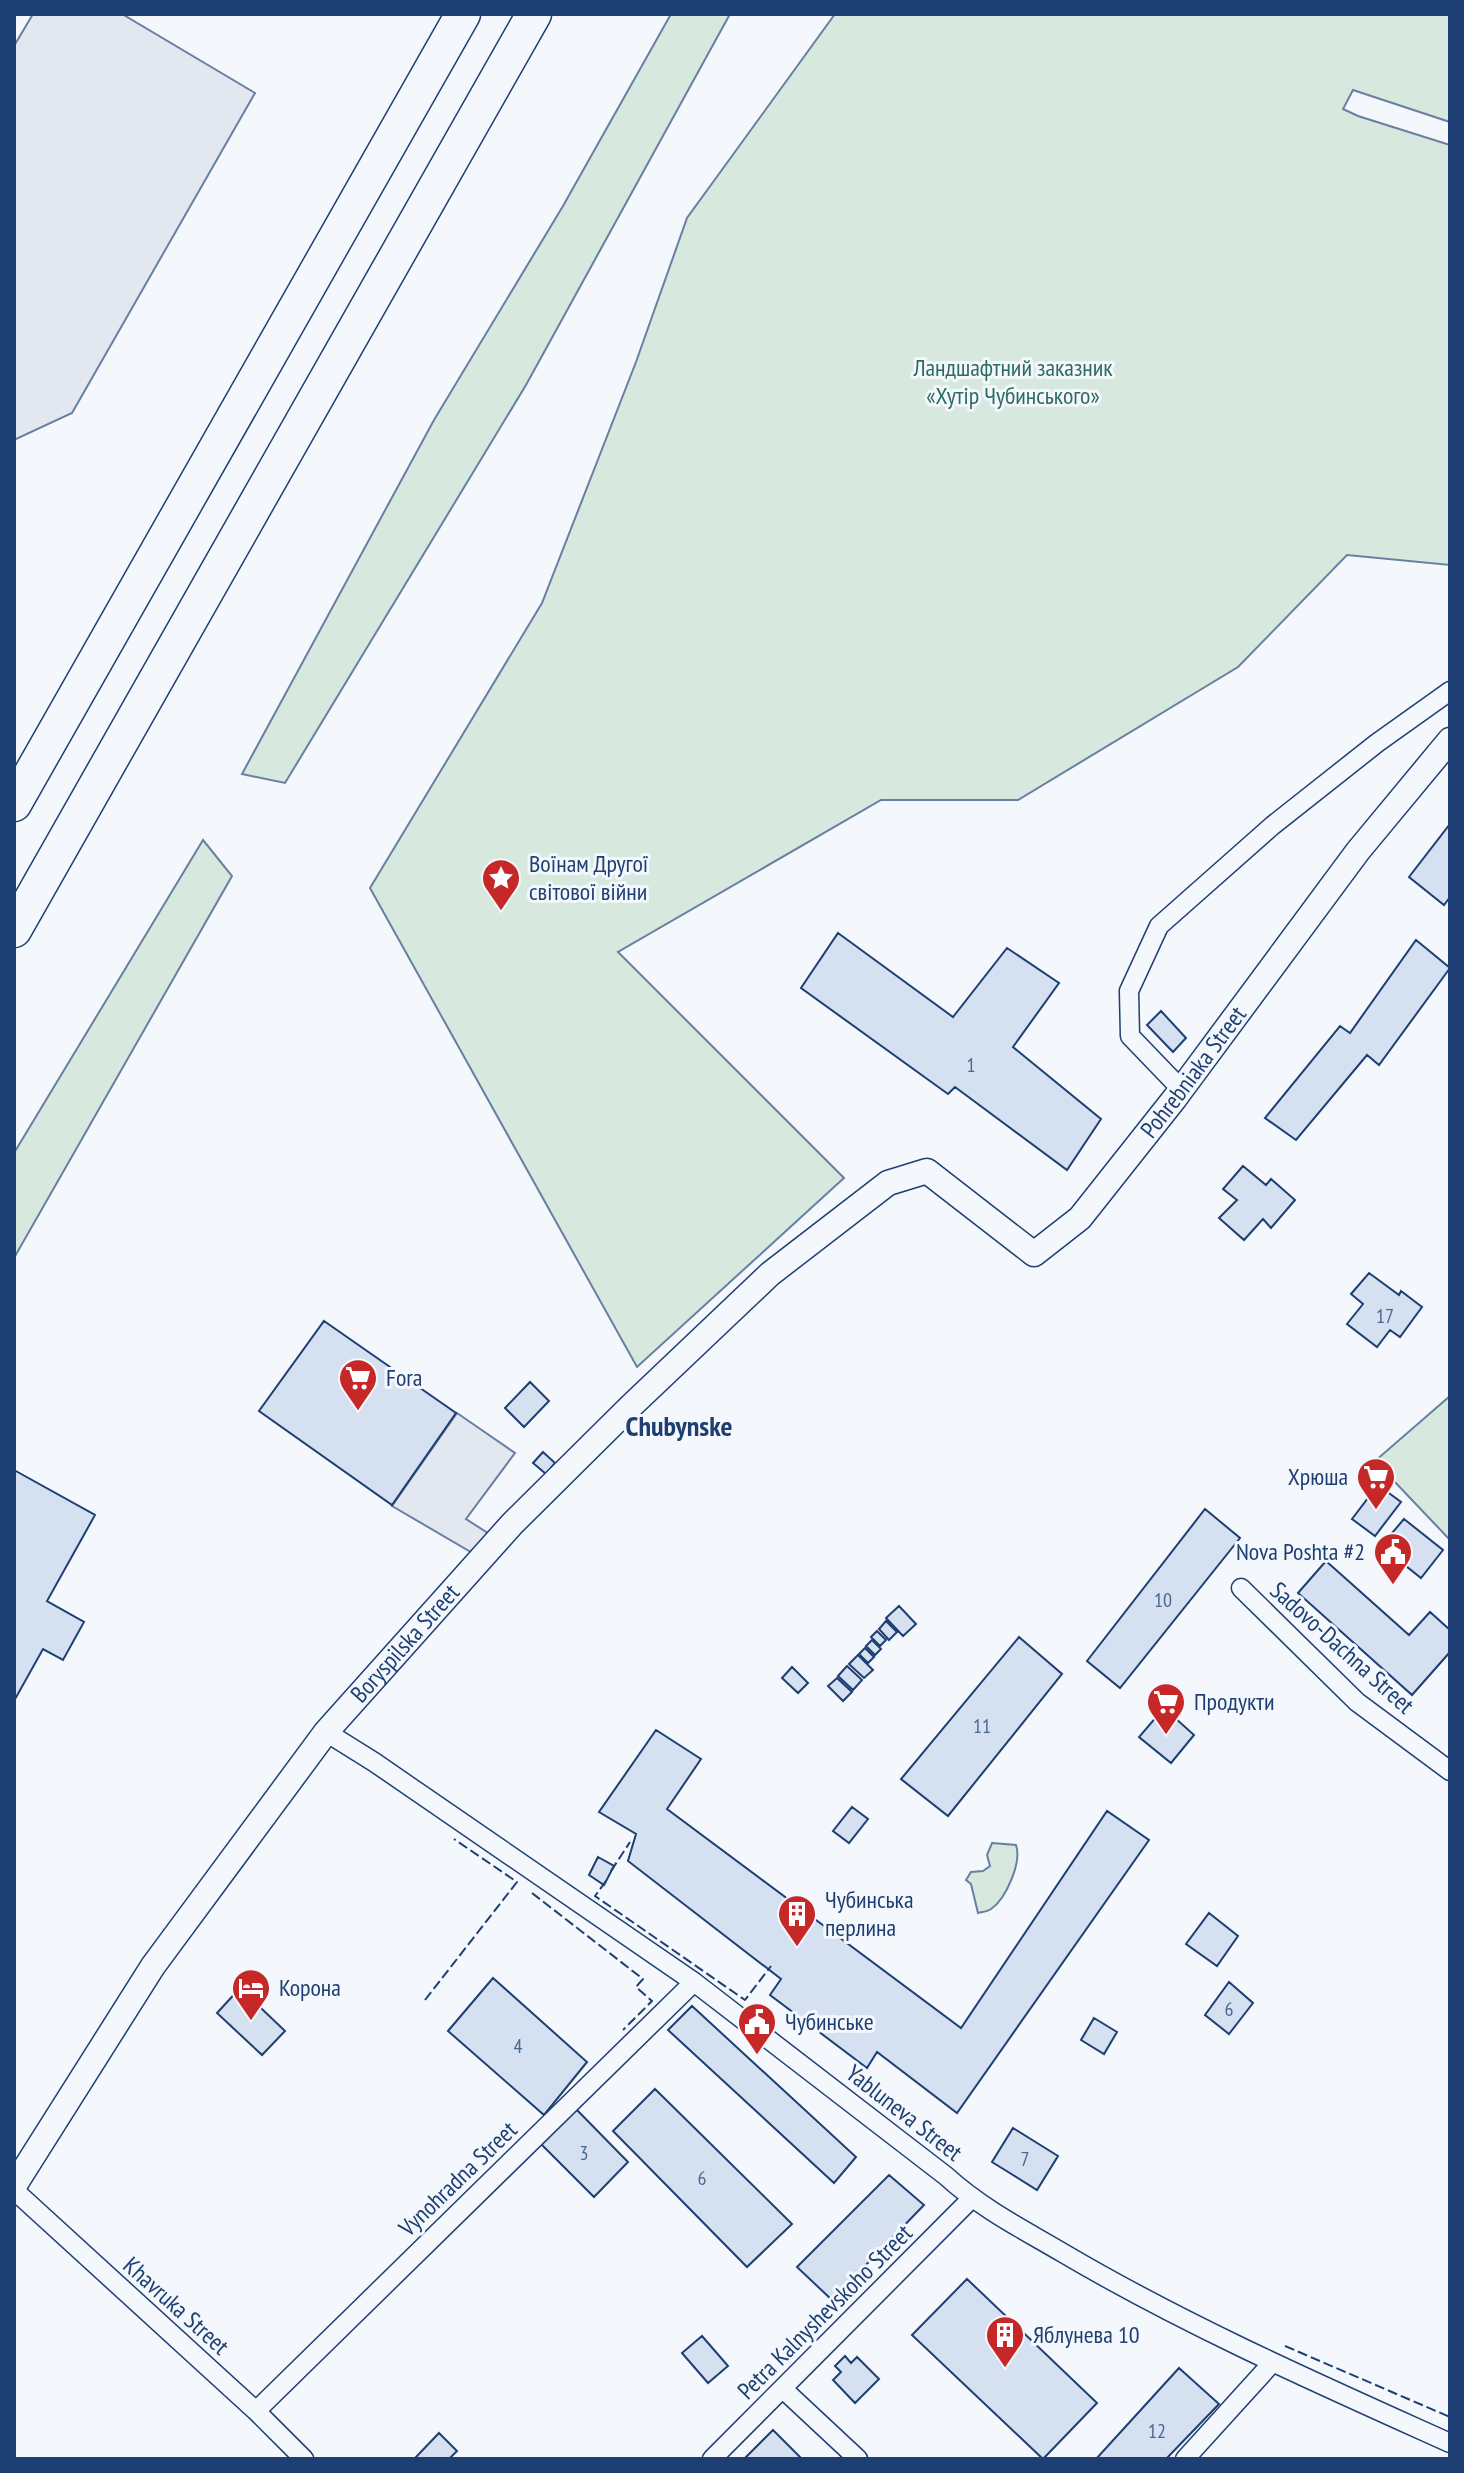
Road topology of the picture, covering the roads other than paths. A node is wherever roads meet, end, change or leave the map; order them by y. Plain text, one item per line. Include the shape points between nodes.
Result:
1 (463, 14) edge
2 (534, 14) edge
3 (1450, 691) edge
4 (1450, 740) edge
5 (14, 804) edge
6 (14, 930) edge
7 (1181, 1089) junction
8 (888, 1183) joint
9 (1241, 1588) dead end
10 (326, 1732) junction
11 (1450, 1771) edge
12 (694, 1982) junction
13 (14, 2188) edge
14 (971, 2199) junction
15 (1272, 2363) junction
16 (783, 2389) junction
17 (256, 2411) junction
18 (1450, 2443) edge
19 (304, 2459) edge
20 (712, 2459) edge
21 (858, 2459) edge
22 (1185, 2459) edge

1 - 5 highway
2 - 6 highway
3 - 7 street via 1284,817 1159,926 1129,991 1130,1036
4 - 7 street, Pohrebniaka Street via 1358,851
7 - 8 street, Pohrebniaka Street via 1080,1218 1034,1254 927,1171
8 - 10 street, Boryspilska Street via 770,1274 631,1406 512,1524
9 - 11 street, Sadovo-Dachna Street via 1357,1702
10 - 12 street, Yabluneva Street
10 - 13 street, Boryspilska Street via 153,1966
12 - 14 street, Yabluneva Street
12 - 17 street, Vynohradna Street
13 - 17 street, Khavruka Street
14 - 15 street, Yabluneva Street via 1121,2287
14 - 16 street, Petra Kalnyshevskoho Street
15 - 18 street, Yabluneva Street
15 - 22 street
16 - 20 street, Petra Kalnyshevskoho Street
16 - 21 street
17 - 19 street, Khavruka Street

